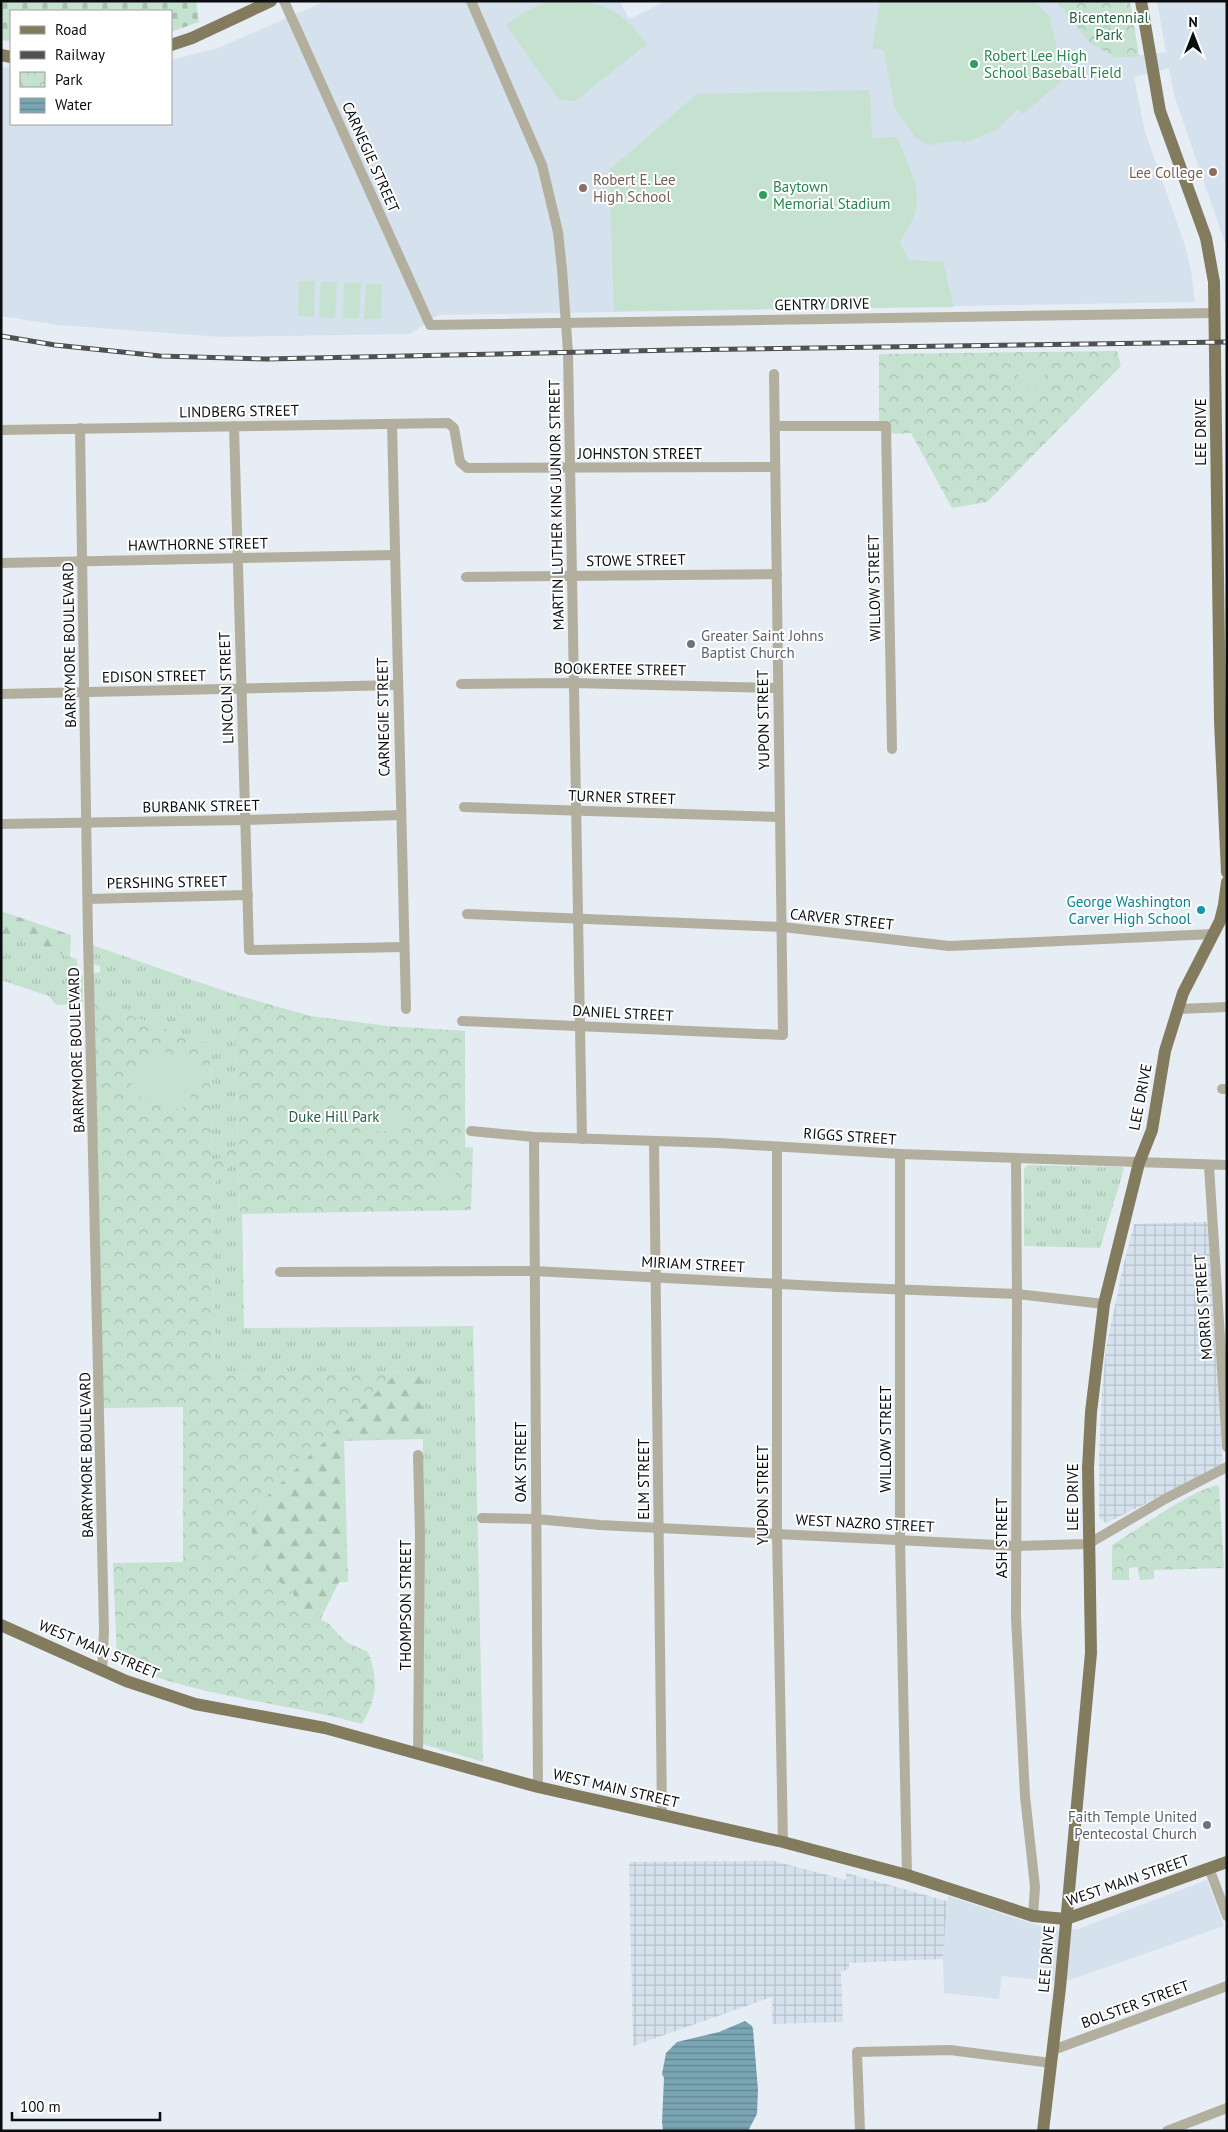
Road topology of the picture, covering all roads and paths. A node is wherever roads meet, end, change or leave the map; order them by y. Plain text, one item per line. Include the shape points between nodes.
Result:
1 (271, 1) edge
2 (284, 1) edge
3 (471, 1) edge
4 (1141, 1) edge
5 (172, 45) edge
6 (1215, 312) junction
7 (567, 324) junction
8 (430, 325) joint
9 (774, 374) dead end
10 (392, 424) junction
11 (234, 426) junction
12 (775, 426) junction
13 (80, 428) junction
14 (1, 430) edge
15 (457, 449) joint
16 (775, 467) junction
17 (571, 469) junction
18 (395, 555) junction
19 (238, 558) junction
20 (83, 561) junction
21 (1, 563) edge
22 (1222, 567) edge
23 (777, 574) junction
24 (571, 576) junction
25 (466, 577) dead end
26 (573, 683) junction
27 (461, 684) dead end
28 (397, 685) junction
29 (777, 688) junction
30 (241, 689) junction
31 (86, 692) junction
32 (1, 694) edge
33 (1223, 721) edge
34 (892, 749) dead end
35 (1225, 806) edge
36 (464, 807) dead end
37 (576, 811) junction
38 (400, 815) junction
39 (780, 817) junction
40 (245, 820) junction
41 (86, 822) junction
42 (1, 824) edge
43 (1227, 872) edge
44 (1227, 882) edge
45 (248, 895) junction
46 (88, 899) junction
47 (466, 914) dead end
48 (578, 920) junction
49 (783, 927) junction
50 (1214, 934) junction
51 (404, 947) junction
52 (1227, 1007) edge
53 (406, 1009) dead end
54 (1178, 1009) junction
55 (462, 1021) dead end
56 (581, 1026) junction
57 (783, 1035) joint
58 (471, 1131) dead end
59 (534, 1137) junction
60 (582, 1139) junction
61 (654, 1141) junction
62 (777, 1147) junction
63 (900, 1154) junction
64 (1016, 1159) junction
65 (1139, 1164) junction
66 (1227, 1165) edge
67 (1209, 1166) junction
68 (534, 1271) junction
69 (280, 1272) dead end
70 (656, 1277) junction
71 (776, 1284) junction
72 (901, 1288) junction
73 (1018, 1294) junction
74 (1104, 1304) junction
75 (1224, 1344) edge
76 (1227, 1447) edge
77 (418, 1455) dead end
78 (1227, 1467) edge
79 (482, 1518) dead end
80 (536, 1519) junction
81 (659, 1528) junction
82 (777, 1533) junction
83 (900, 1540) junction
84 (1088, 1544) junction
85 (1016, 1546) junction
86 (1, 1625) edge
87 (102, 1671) junction
88 (418, 1754) junction
89 (538, 1788) junction
90 (662, 1816) junction
91 (783, 1842) junction
92 (1227, 1862) edge
93 (1209, 1868) junction
94 (907, 1874) junction
95 (1033, 1916) junction
96 (1227, 1916) edge
97 (1066, 1919) junction
98 (1227, 1986) edge
99 (1052, 2056) junction
100 (1227, 2108) edge
101 (860, 2131) edge
102 (1043, 2131) edge
103 (1166, 2131) edge

1 - 5 main road
2 - 8 street, CARNEGIE STREET
3 - 7 street, MARTIN LUTHER KING JUNIOR STREET via 542,165 558,232
4 - 6 main road, LEE DRIVE via 1160,111 1206,238 1214,282
6 - 7 street, GENTRY DRIVE
6 - 22 main road, LEE DRIVE
7 - 8 street, GENTRY DRIVE
7 - 17 street, MARTIN LUTHER KING JUNIOR STREET
9 - 12 street, YUPON STREET
10 - 11 street, LINDBERG STREET
10 - 15 street, LINDBERG STREET via 451,424
10 - 18 street, CARNEGIE STREET
11 - 13 street, LINDBERG STREET
11 - 19 street, LINCOLN STREET
12 - 16 street, YUPON STREET
12 - 34 street, WILLOW STREET via 886,426
13 - 14 street, LINDBERG STREET
13 - 20 street, BARRYMORE BOULEVARD
15 - 17 street, JOHNSTON STREET via 460,462 467,468
16 - 17 street, JOHNSTON STREET
16 - 23 street, YUPON STREET
17 - 24 street, MARTIN LUTHER KING JUNIOR STREET
18 - 19 street, HAWTHORNE STREET
18 - 28 street, CARNEGIE STREET
19 - 20 street, HAWTHORNE STREET
19 - 30 street, LINCOLN STREET
20 - 21 street, HAWTHORNE STREET
20 - 31 street, BARRYMORE BOULEVARD
22 - 33 main road, LEE DRIVE
23 - 24 street, STOWE STREET
23 - 29 street, YUPON STREET
24 - 25 street, STOWE STREET
24 - 26 street, MARTIN LUTHER KING JUNIOR STREET
26 - 27 street, BOOKERTEE STREET
26 - 29 street, BOOKERTEE STREET
26 - 37 street, MARTIN LUTHER KING JUNIOR STREET
28 - 30 street, EDISON STREET
28 - 38 street, CARNEGIE STREET
29 - 39 street, YUPON STREET
30 - 31 street, EDISON STREET
30 - 40 street, LINCOLN STREET
31 - 32 street, EDISON STREET
31 - 41 street, BARRYMORE BOULEVARD
33 - 35 main road, LEE DRIVE
35 - 43 main road, LEE DRIVE
36 - 37 street, TURNER STREET
37 - 39 street, TURNER STREET
37 - 48 street, MARTIN LUTHER KING JUNIOR STREET
38 - 40 street, BURBANK STREET
38 - 51 street, CARNEGIE STREET
39 - 49 street, YUPON STREET
40 - 41 street, BURBANK STREET
40 - 45 street, LINCOLN STREET
41 - 42 street, BURBANK STREET
41 - 46 street, BARRYMORE BOULEVARD
44 - 50 main road, LEE DRIVE via 1224,905
45 - 46 street, PERSHING STREET
45 - 51 street, LINCOLN STREET via 249,950
46 - 87 street, BARRYMORE BOULEVARD via 104,1621
47 - 48 street, CARVER STREET
48 - 49 street, CARVER STREET
48 - 56 street, MARTIN LUTHER KING JUNIOR STREET
49 - 50 street, CARVER STREET via 949,946
49 - 57 street, YUPON STREET
50 - 54 main road, LEE DRIVE
51 - 53 street, CARNEGIE STREET
52 - 54 street
54 - 65 main road, LEE DRIVE via 1165,1051 1152,1130
55 - 56 street, DANIEL STREET
56 - 57 street, DANIEL STREET
56 - 60 street, MARTIN LUTHER KING JUNIOR STREET
58 - 59 street, RIGGS STREET
59 - 60 street, RIGGS STREET
59 - 68 street, OAK STREET
60 - 61 street, RIGGS STREET
61 - 62 street, RIGGS STREET
61 - 70 street, ELM STREET
62 - 63 street, RIGGS STREET
62 - 71 street, YUPON STREET
63 - 64 street, RIGGS STREET
63 - 72 street, WILLOW STREET
64 - 65 street, RIGGS STREET
64 - 73 street, ASH STREET
65 - 67 street, RIGGS STREET
65 - 74 main road, LEE DRIVE
66 - 67 street, RIGGS STREET
67 - 75 street, MORRIS STREET
68 - 69 street, MIRIAM STREET
68 - 70 street, MIRIAM STREET
68 - 80 street, OAK STREET
70 - 71 street, MIRIAM STREET
70 - 81 street, ELM STREET
71 - 72 street, MIRIAM STREET
71 - 82 street, YUPON STREET
72 - 73 street, MIRIAM STREET
72 - 83 street, WILLOW STREET
73 - 74 street, MIRIAM STREET
73 - 85 street, ASH STREET
74 - 84 main road, LEE DRIVE via 1091,1412
75 - 76 street, MORRIS STREET
77 - 88 street, THOMPSON STREET
78 - 84 street, WEST NAZRO STREET
79 - 80 street, WEST NAZRO STREET
80 - 81 street, WEST NAZRO STREET
80 - 89 street, OAK STREET
81 - 82 street, WEST NAZRO STREET
81 - 90 street, ELM STREET
82 - 83 street, WEST NAZRO STREET
82 - 91 street, YUPON STREET
83 - 85 street, WEST NAZRO STREET
83 - 94 street, WILLOW STREET
84 - 85 street, WEST NAZRO STREET
84 - 97 main road, LEE DRIVE via 1091,1653
85 - 95 street, ASH STREET via 1016,1617 1025,1796 1035,1887
86 - 87 main road, WEST MAIN STREET
87 - 88 main road, WEST MAIN STREET via 195,1704 325,1728
88 - 89 main road, WEST MAIN STREET
89 - 90 main road, WEST MAIN STREET
90 - 91 main road, WEST MAIN STREET
91 - 94 main road, WEST MAIN STREET
92 - 93 main road, WEST MAIN STREET
93 - 96 street
93 - 97 main road, WEST MAIN STREET
94 - 95 main road, WEST MAIN STREET
95 - 97 main road, WEST MAIN STREET
97 - 99 main road, LEE DRIVE
98 - 99 street, BOLSTER STREET
99 - 101 street, BOLSTER STREET via 950,2050 857,2052
99 - 102 main road, LEE DRIVE
100 - 103 street

